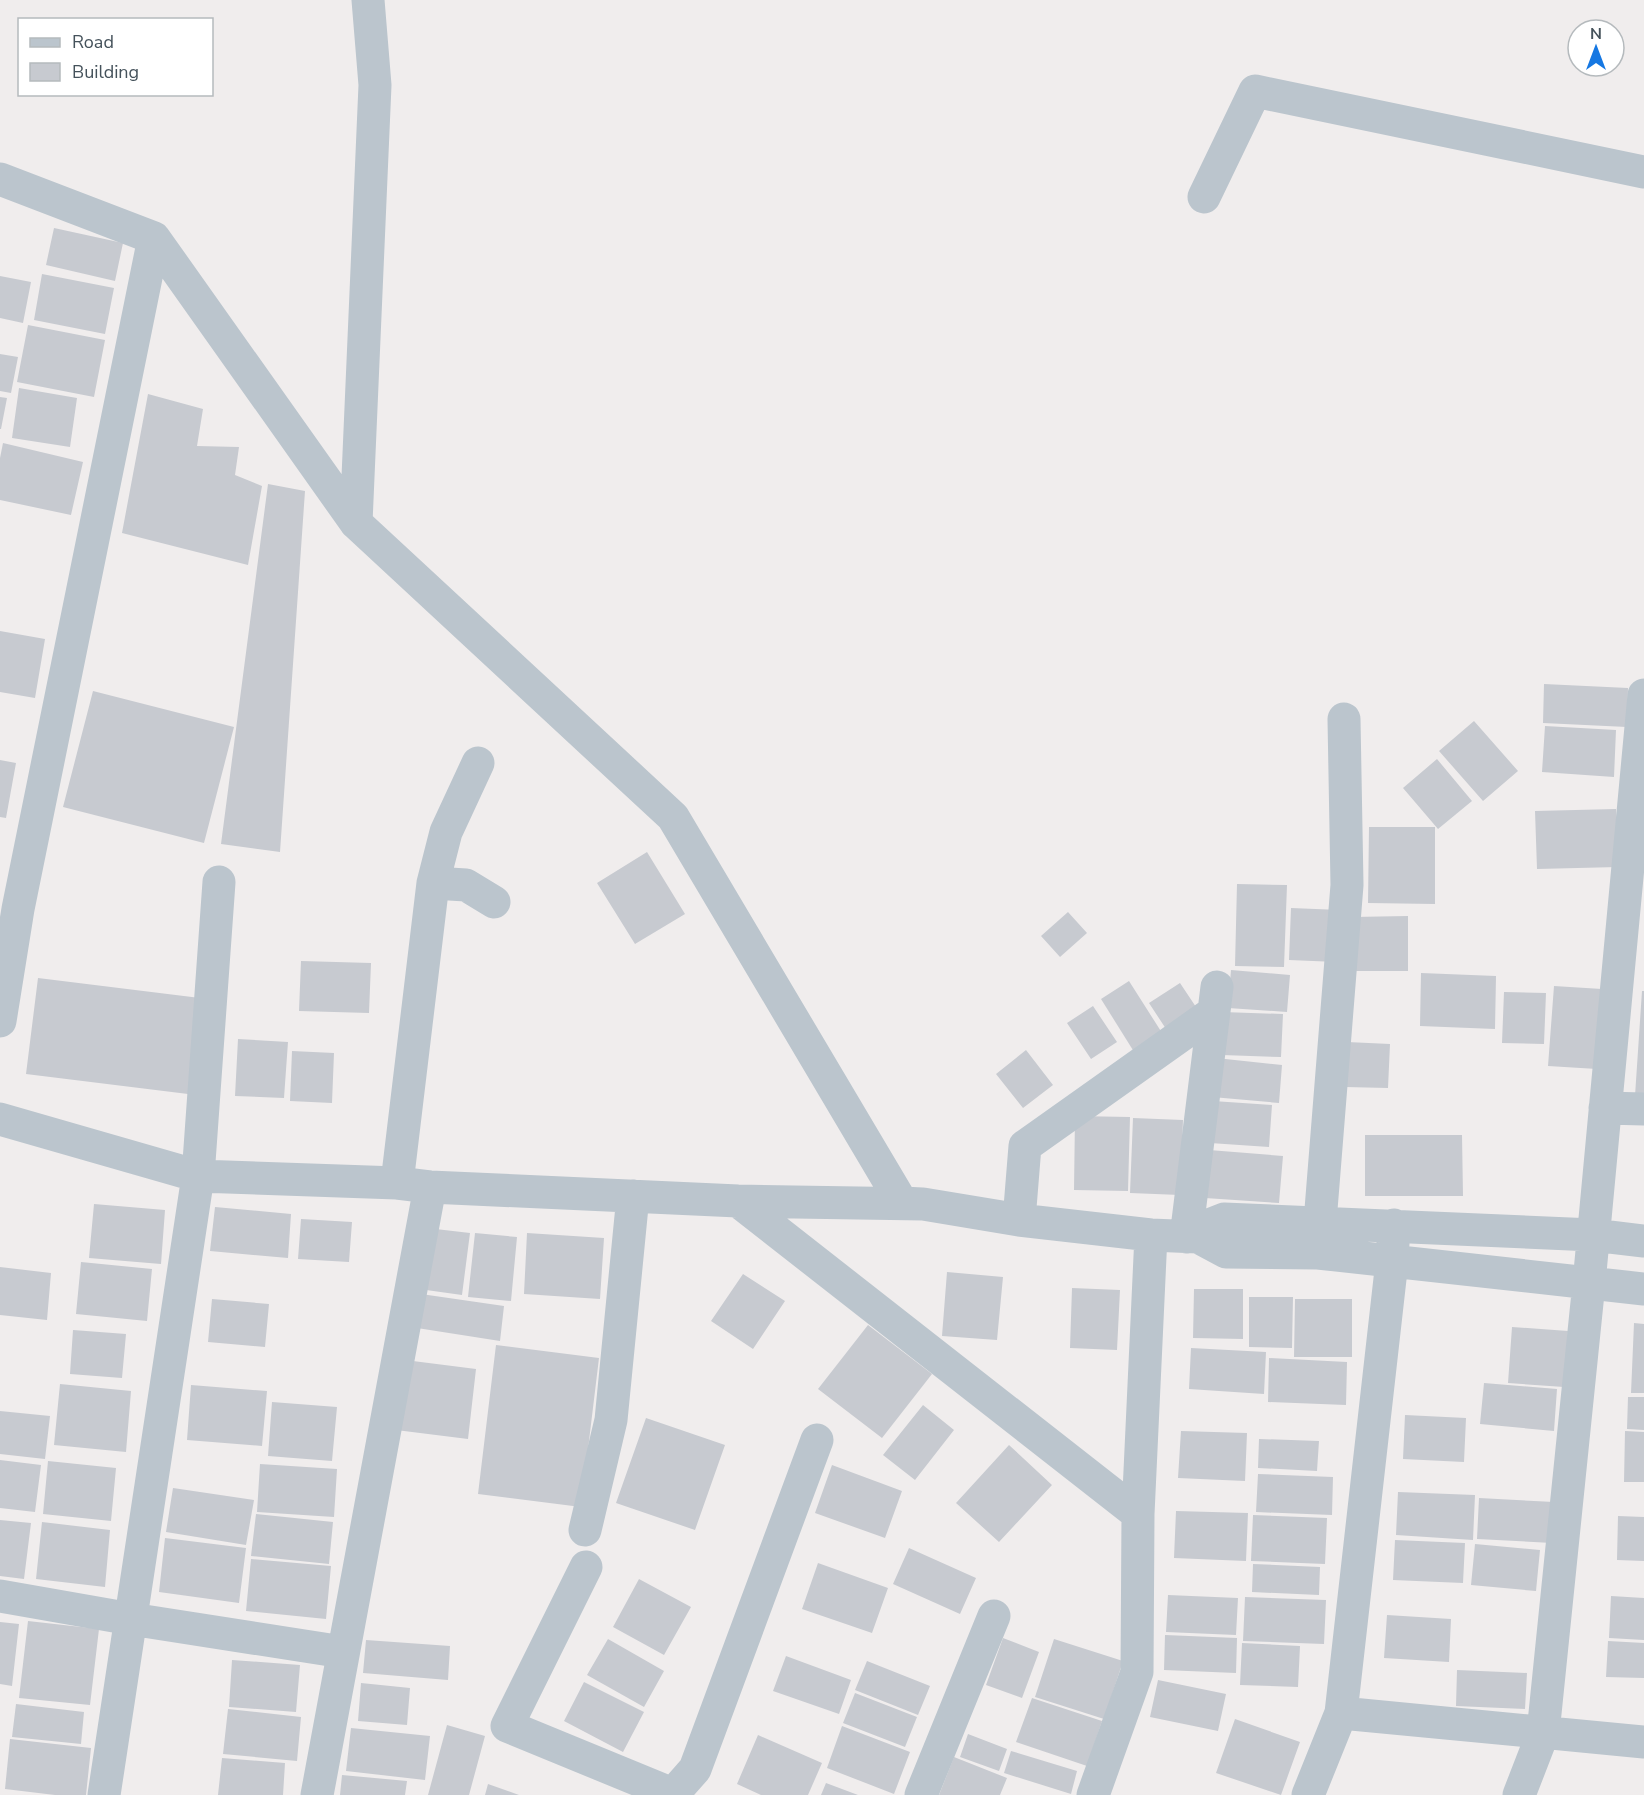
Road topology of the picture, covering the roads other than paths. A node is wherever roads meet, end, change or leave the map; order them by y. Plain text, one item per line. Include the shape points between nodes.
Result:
1 (368, 0) edge
2 (1644, 172) edge
3 (0, 179) edge
4 (1204, 197) dead end
5 (154, 238) junction
6 (356, 523) junction
7 (1644, 695) edge
8 (1344, 719) dead end
9 (478, 763) dead end
10 (1640, 788) edge
11 (219, 882) dead end
12 (433, 883) junction
13 (494, 902) dead end
14 (0, 1021) edge
15 (1605, 1108) junction
16 (1644, 1109) edge
17 (0, 1119) edge
18 (198, 1176) junction
19 (397, 1183) junction
20 (430, 1187) junction
21 (633, 1196) junction
22 (738, 1201) junction
23 (924, 1204) junction
24 (1019, 1220) junction
25 (1320, 1222) junction
26 (1394, 1225) junction
27 (1151, 1235) junction
28 (1593, 1235) junction
29 (1192, 1237) junction
30 (1644, 1241) edge
31 (1392, 1261) junction
32 (1589, 1283) junction
33 (1644, 1289) edge
34 (817, 1440) dead end
35 (1138, 1514) junction
36 (585, 1530) dead end
37 (586, 1567) dead end
38 (0, 1596) edge
39 (994, 1616) dead end
40 (130, 1619) junction
41 (343, 1652) junction
42 (1341, 1713) junction
43 (1543, 1733) junction
44 (1644, 1742) edge
45 (104, 1795) edge
46 (317, 1795) edge
47 (674, 1795) edge
48 (921, 1795) edge
49 (1093, 1795) edge
50 (1308, 1795) edge
51 (1519, 1795) edge

1 - 6 street via 375,85
2 - 4 street via 1255,91
3 - 5 street
5 - 6 street
5 - 14 street via 18,909
6 - 23 street via 673,817 902,1203
7 - 10 street
8 - 25 street via 1347,885
9 - 12 street via 446,832
10 - 15 street
11 - 18 street
12 - 13 street via 466,885
12 - 19 street
15 - 16 street
15 - 28 street
17 - 18 street
18 - 19 street
18 - 40 street
19 - 20 street
20 - 21 street
20 - 41 street
21 - 22 street
21 - 36 street via 611,1419
22 - 23 street
22 - 35 street
23 - 24 street
24 - 27 street
24 - 29 street via 1025,1146 1216,999
25 - 26 street
25 - 29 street via 1224,1219 1201,1228
26 - 28 street
26 - 31 street
27 - 29 street
27 - 35 street
28 - 30 street
28 - 32 street
29 - 31 street via 1226,1252 1318,1253
31 - 32 street
31 - 42 street
32 - 33 street
32 - 43 street
34 - 47 street via 695,1769
35 - 49 street via 1137,1672
37 - 47 street via 507,1726
38 - 40 street
39 - 48 street
40 - 41 street
40 - 45 street
41 - 46 street
42 - 43 street
42 - 50 street
43 - 44 street
43 - 51 street

